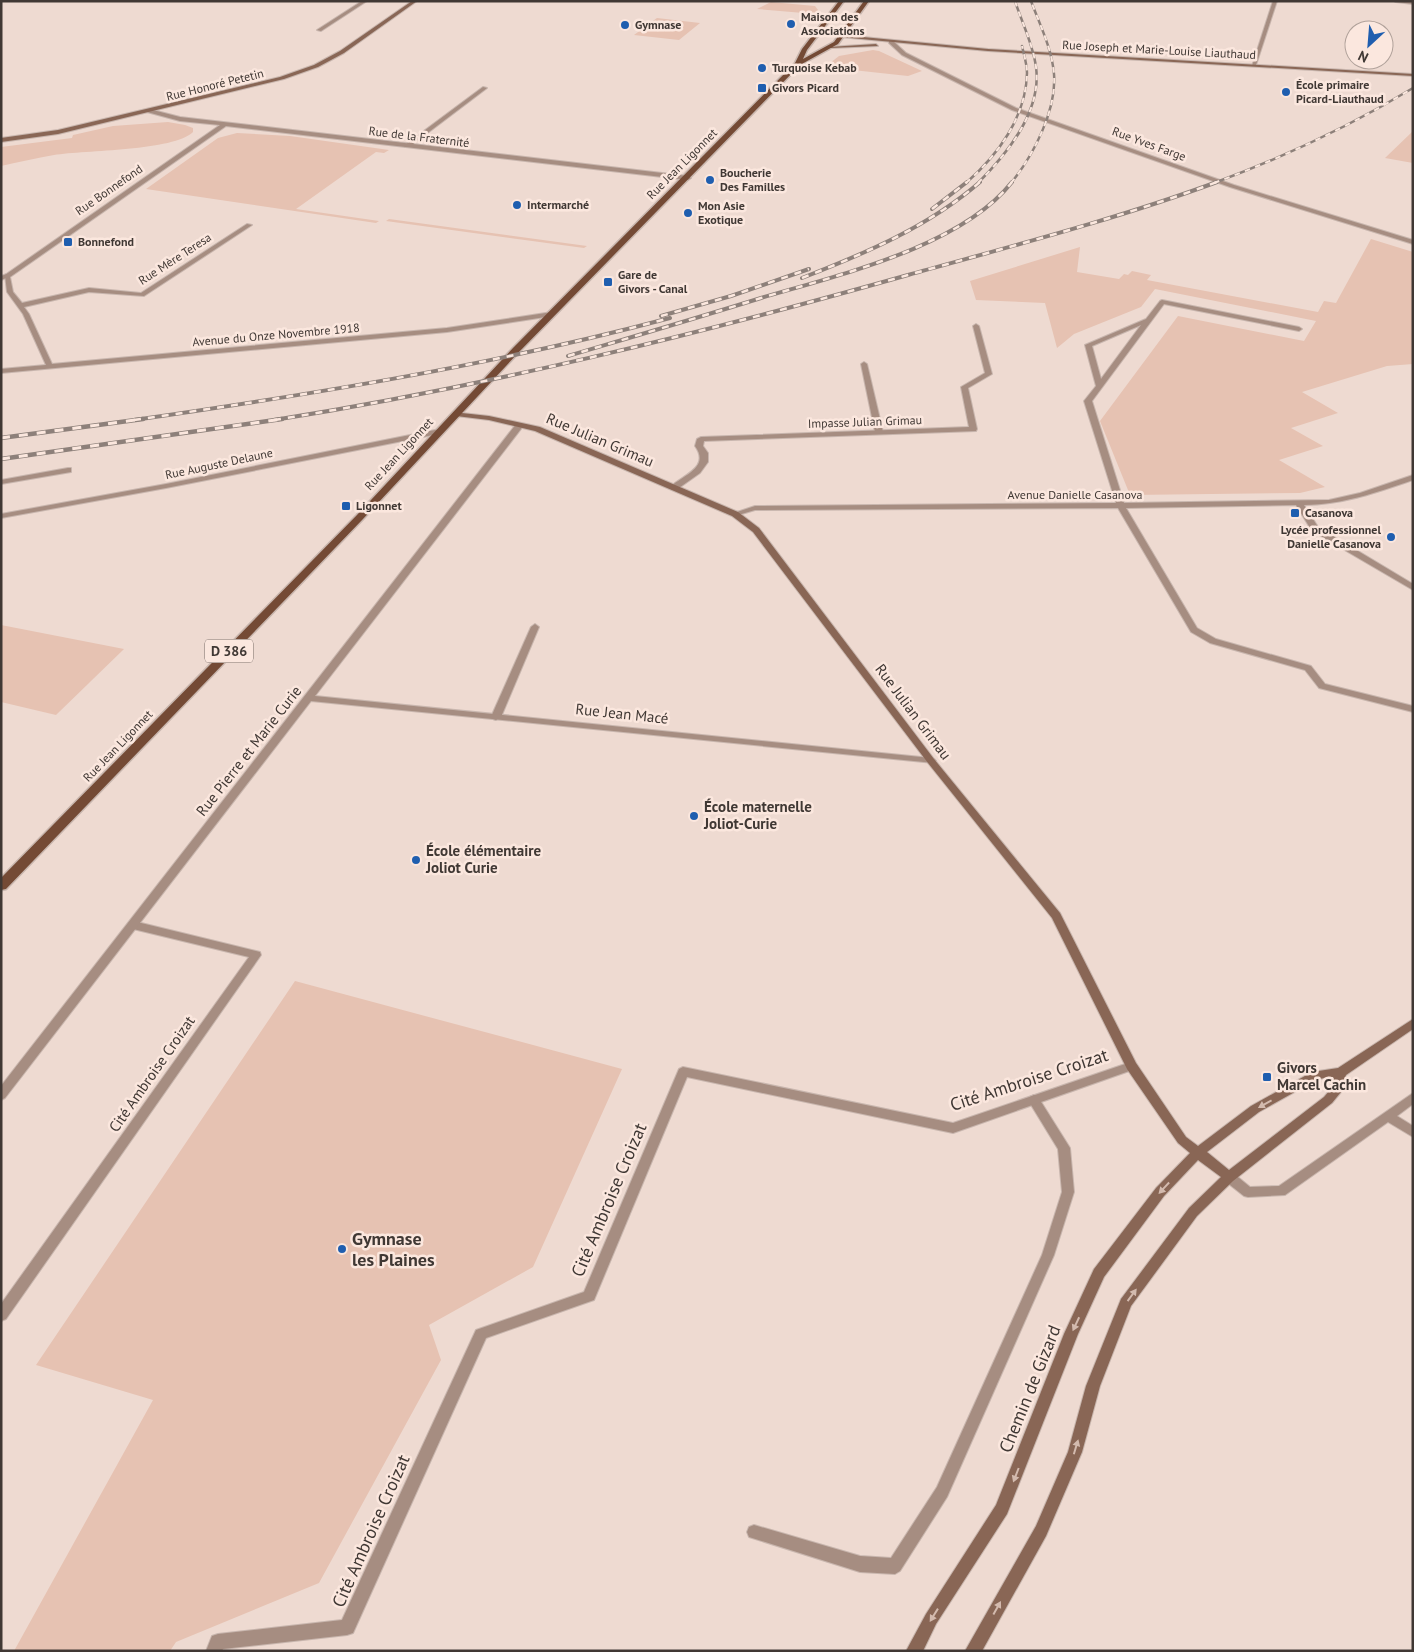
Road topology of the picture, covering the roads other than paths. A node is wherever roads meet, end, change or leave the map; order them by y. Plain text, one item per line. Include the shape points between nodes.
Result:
1 (365, 1) edge
2 (415, 1) edge
3 (837, 1) edge
4 (842, 1) edge
5 (1275, 1) edge
6 (1396, 1) edge
7 (849, 2) edge
8 (865, 2) edge
9 (856, 3) dead end
10 (1413, 3) edge
11 (320, 30) dead end
12 (834, 36) dead end
13 (842, 36) junction
14 (820, 38) dead end
15 (812, 39) junction
16 (891, 43) junction
17 (831, 47) junction
18 (798, 64) junction
19 (1254, 65) junction
20 (1413, 75) edge
21 (485, 88) dead end
22 (149, 112) junction
23 (225, 124) junction
24 (1, 140) edge
25 (407, 146) junction
26 (688, 178) junction
27 (249, 225) dead end
28 (1413, 242) edge
29 (3, 276) edge
30 (19, 306) junction
31 (552, 314) junction
32 (1148, 320) junction
33 (976, 326) dead end
34 (1299, 329) dead end
35 (864, 364) dead end
36 (50, 367) junction
37 (1, 372) edge
38 (1099, 385) junction
39 (456, 414) junction
40 (520, 425) junction
41 (440, 431) junction
42 (878, 432) junction
43 (68, 470) dead end
44 (1413, 477) edge
45 (1, 482) edge
46 (673, 488) junction
47 (1299, 503) junction
48 (1120, 506) junction
49 (735, 514) junction
50 (1, 516) edge
51 (1413, 588) edge
52 (535, 627) dead end
53 (310, 698) junction
54 (1413, 708) edge
55 (496, 717) junction
56 (931, 761) junction
57 (1, 886) edge
58 (133, 925) junction
59 (1413, 1024) edge
60 (1131, 1066) junction
61 (1341, 1072) junction
62 (1, 1095) edge
63 (1413, 1098) edge
64 (1034, 1100) junction
65 (1387, 1116) junction
66 (1413, 1132) edge
67 (1197, 1153) junction
68 (1229, 1177) junction
69 (1, 1316) edge
70 (754, 1532) dead end
71 (214, 1651) edge
72 (914, 1651) edge
73 (973, 1651) edge

1 - 11 street
2 - 22 street, Rue Honoré Petetin via 342,52 316,66
3 - 4 main road
4 - 7 main road
4 - 15 main road, Rue Jean Ligonnet / D 386
5 - 19 street
6 - 10 street
8 - 9 main road
8 - 13 main road, Rue Jean Ligonnet / D 386
12 - 13 main road
13 - 16 street, Rue Joseph et Marie-Louise Liauthaud
13 - 17 main road, Rue Jean Ligonnet / D 386
14 - 15 main road
15 - 17 main road
15 - 18 main road, Rue Jean Ligonnet / D 386
16 - 17 street, Rue Joseph et Marie-Louise Liauthaud
16 - 19 street, Rue Joseph et Marie-Louise Liauthaud
16 - 28 street, Rue Yves Farge via 904,54 1014,109 1232,186
17 - 18 main road, Rue Jean Ligonnet / D 386
18 - 26 main road, Rue Jean Ligonnet / D 386
19 - 20 street, Rue Joseph et Marie-Louise Liauthaud
21 - 25 street
22 - 23 street, Rue de la Fraternité
22 - 24 street, Rue Honoré Petetin via 58,132
23 - 25 street, Rue de la Fraternité
23 - 29 street, Rue Bonnefond
25 - 26 street, Rue de la Fraternité
26 - 31 main road, Rue Jean Ligonnet / D 386
27 - 30 street, Rue Mère Teresa via 142,294 90,290
29 - 30 street, Rue Bonnefond
30 - 36 street, Rue Bonnefond via 26,314
31 - 36 street, Avenue du Onze Novembre 1918 via 447,330
31 - 39 main road, Rue Jean Ligonnet / D 386
32 - 34 street via 1162,302
32 - 38 street
32 - 38 street via 1088,345
33 - 42 street, Impasse Julian Grimau via 989,374 964,387 973,429
35 - 42 street
36 - 37 street, Avenue du Onze Novembre 1918
38 - 48 street via 1088,401
39 - 40 street, Rue Julian Grimau
39 - 41 main road, Rue Jean Ligonnet / D 386
40 - 46 street, Rue Julian Grimau via 537,429
40 - 53 street, Rue Pierre et Marie Curie
41 - 50 street, Rue Auguste Delaune via 122,496
41 - 57 main road, Rue Jean Ligonnet / D 386
42 - 46 street, Impasse Julian Grimau via 701,439 699,446 704,453 704,462
43 - 45 street
44 - 47 street, Avenue Danielle Casanova via 1329,502
46 - 49 street, Rue Julian Grimau
47 - 48 street, Avenue Danielle Casanova
47 - 51 street via 1315,529
48 - 49 street, Avenue Danielle Casanova via 755,508
48 - 54 street via 1194,630 1213,642 1308,668 1322,686
49 - 56 street, Rue Julian Grimau via 756,530
52 - 55 street
53 - 55 street, Rue Jean Macé
53 - 58 street, Rue Pierre et Marie Curie
55 - 56 street, Rue Jean Macé
56 - 60 street, Rue Julian Grimau via 1056,916
58 - 62 street, Rue Pierre et Marie Curie
58 - 69 street, Cité Ambroise Croizat via 256,955
59 - 61 street
60 - 64 street, Cité Ambroise Croizat
60 - 67 street, Rue Julian Grimau via 1182,1140
61 -> 67 street, Chemin de Gizard via 1316,1075 1256,1109
61 - 68 street via 1335,1092 1328,1100
63 - 65 street
64 - 70 street via 1064,1148 1068,1192 1048,1255 942,1492 895,1566 860,1564
64 - 71 street, Cité Ambroise Croizat via 953,1128 683,1072 589,1296 481,1334 347,1627 218,1642
65 - 66 street
65 - 68 street via 1281,1191 1248,1192
67 - 68 street, Rue Julian Grimau
67 -> 72 street, Chemin de Gizard via 1160,1192 1099,1273 1071,1334 1002,1509
73 -> 68 street via 1041,1531 1075,1452 1093,1386 1126,1303 1193,1212

